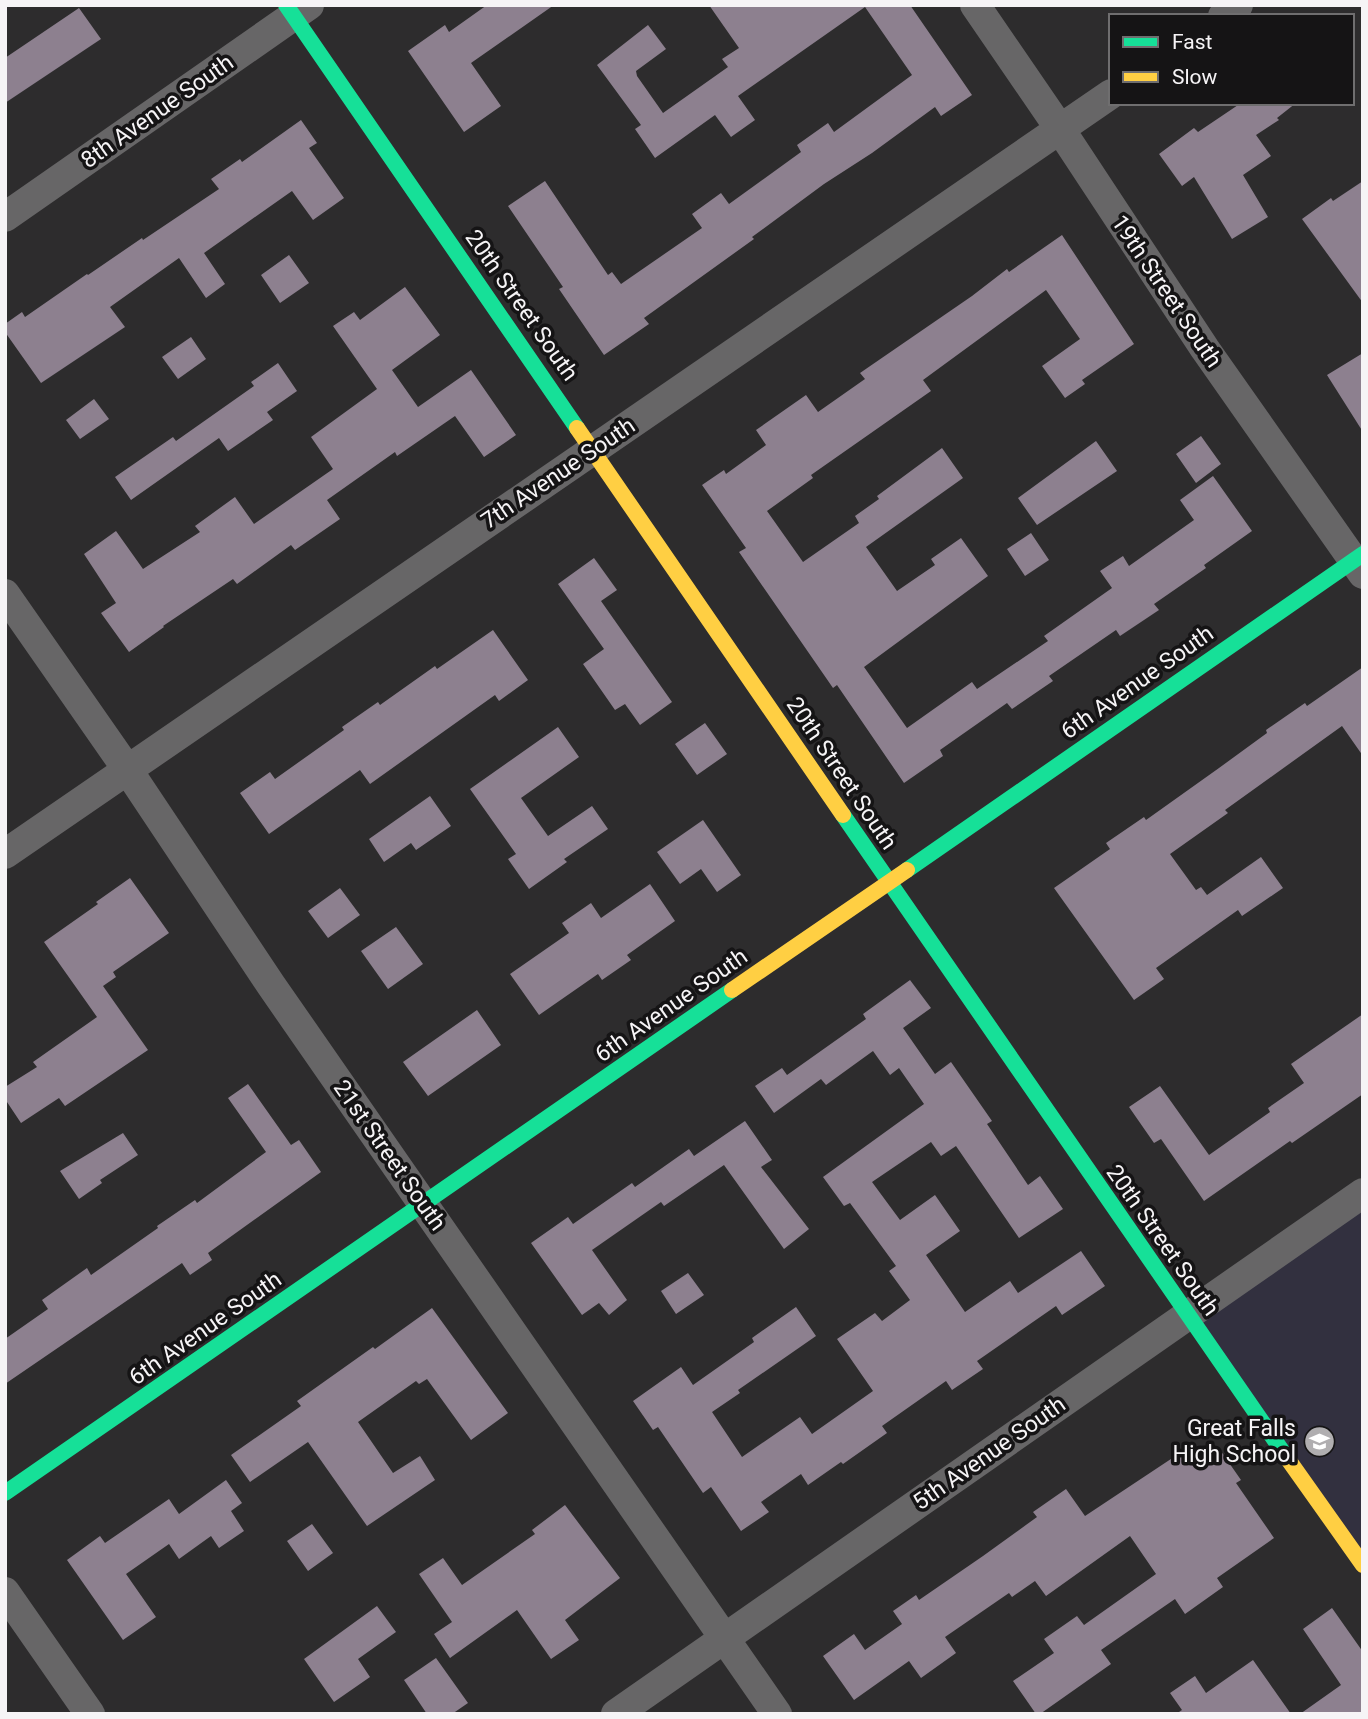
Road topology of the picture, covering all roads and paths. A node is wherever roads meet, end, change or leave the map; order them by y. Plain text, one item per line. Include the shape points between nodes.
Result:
1 (975, 5) edge
2 (296, 9) edge
3 (1109, 95) edge
4 (1060, 129) junction
5 (5, 217) edge
6 (593, 449) junction
7 (1360, 563) edge
8 (5, 594) edge
9 (127, 769) junction
10 (5, 854) edge
11 (889, 882) junction
12 (1363, 1193) edge
13 (424, 1205) junction
14 (1186, 1314) junction
15 (5, 1493) edge
16 (1363, 1565) edge
17 (5, 1592) edge
18 (725, 1639) junction
19 (90, 1714) edge
20 (616, 1714) edge
21 (778, 1714) edge

1 - 4 street, 19th Street South
2 - 5 street, 8th Avenue South
2 - 6 street, 20th Street South
3 - 4 street, 7th Avenue South
4 - 6 street, 7th Avenue South
4 - 7 street, 19th Street South via 1205,349
6 - 9 street, 7th Avenue South
6 - 11 street, 20th Street South
7 - 11 street, 6th Avenue South
8 - 9 street, 21st Street South
9 - 10 street, 7th Avenue South
9 - 13 street, 21st Street South
11 - 13 street, 6th Avenue South
11 - 14 street, 20th Street South
12 - 14 street, 5th Avenue South
13 - 15 street, 6th Avenue South
13 - 18 street, 21st Street South
14 - 16 street, 20th Street South
14 - 18 street, 5th Avenue South
17 - 19 street
18 - 20 street, 5th Avenue South
18 - 21 street, 21st Street South

